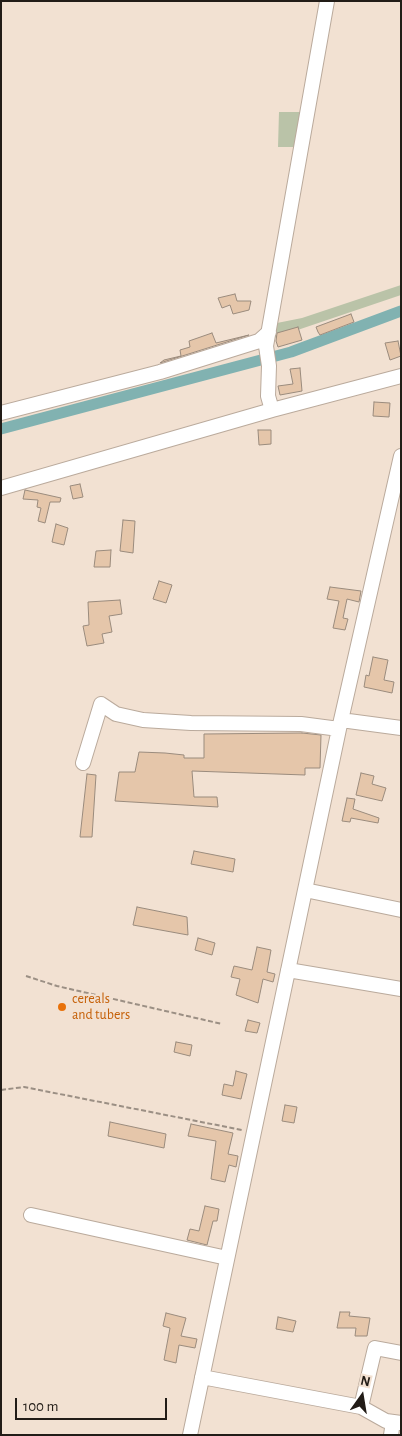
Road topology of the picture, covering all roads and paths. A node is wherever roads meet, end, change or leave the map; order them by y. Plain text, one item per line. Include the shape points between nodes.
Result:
1 (327, 1) edge
2 (269, 332) junction
3 (401, 376) edge
4 (272, 410) junction
5 (1, 413) edge
6 (401, 456) edge
7 (1, 488) edge
8 (340, 724) junction
9 (401, 728) edge
10 (83, 763) dead end
11 (305, 890) junction
12 (401, 910) edge
13 (288, 970) junction
14 (26, 976) dead end
15 (401, 989) edge
16 (222, 1024) dead end
17 (1, 1090) edge
18 (254, 1133) junction
19 (30, 1215) dead end
20 (227, 1258) junction
21 (401, 1353) edge
22 (202, 1377) junction
23 (361, 1407) junction
24 (395, 1427) edge
25 (190, 1435) edge

1 - 2 street
2 - 4 street via 266,346 268,396
2 - 5 street via 259,341 160,372
3 - 4 street
4 - 7 street
6 - 8 street
8 - 9 street
8 - 10 street via 143,720 116,714 101,704
8 - 11 street
11 - 12 street
11 - 13 street
13 - 15 street
13 - 18 street
14 - 16 path
17 - 18 path via 24,1087
18 - 20 street
19 - 20 street
20 - 22 street
21 - 23 street via 375,1348
22 - 23 street
22 - 25 street
23 - 24 street

